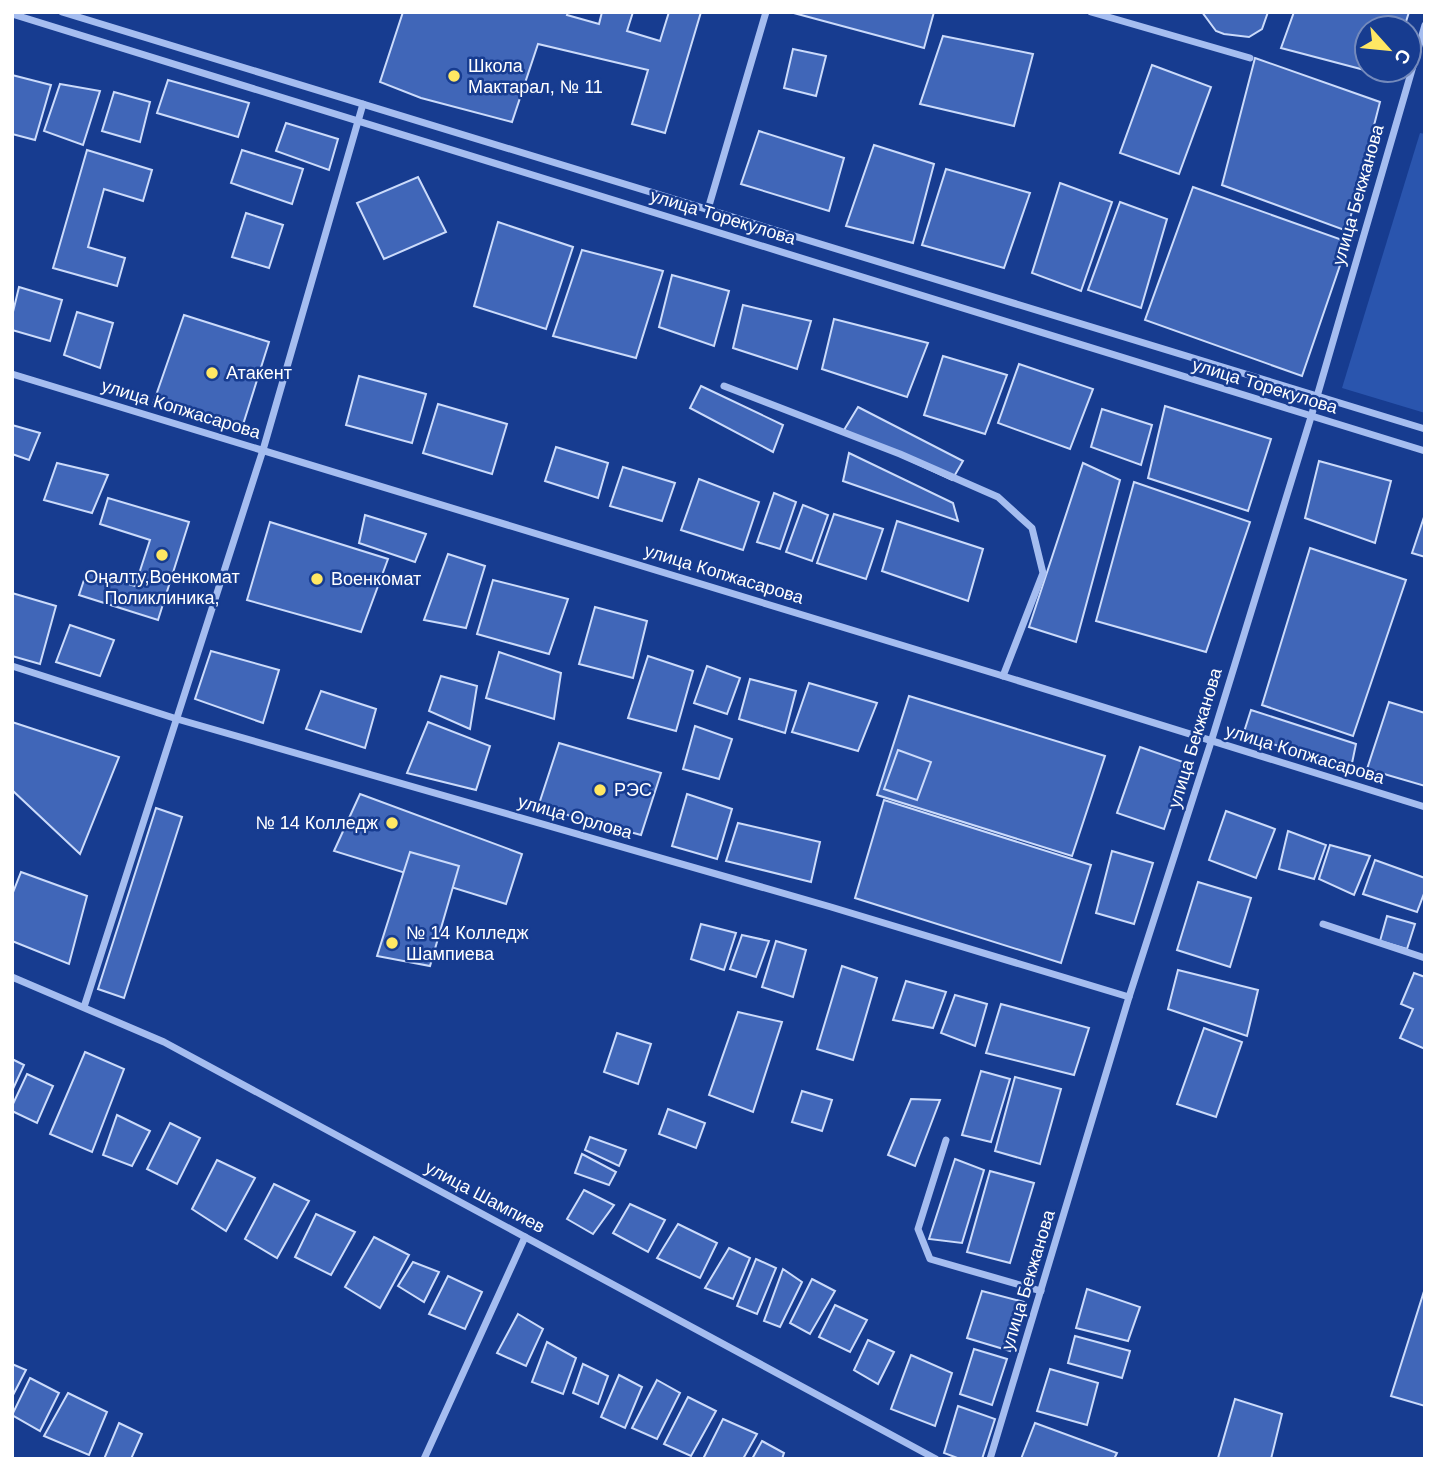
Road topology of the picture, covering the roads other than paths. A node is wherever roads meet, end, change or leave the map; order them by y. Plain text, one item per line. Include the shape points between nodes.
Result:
1 (62, 12) edge
2 (766, 12) edge
3 (1091, 12) edge
4 (12, 14) edge
5 (1425, 25) edge
6 (1250, 58) dead end
7 (363, 104) junction
8 (357, 120) junction
9 (708, 209) junction
10 (12, 374) edge
11 (724, 386) dead end
12 (1316, 396) junction
13 (1311, 417) junction
14 (1425, 429) edge
15 (263, 450) junction
16 (1425, 451) edge
17 (12, 666) edge
18 (1003, 676) junction
19 (177, 719) junction
20 (1211, 742) junction
21 (1425, 807) edge
22 (1323, 924) dead end
23 (1425, 958) edge
24 (12, 977) edge
25 (1129, 997) junction
26 (84, 1007) junction
27 (946, 1140) dead end
28 (525, 1237) junction
29 (1041, 1291) junction
30 (424, 1459) edge
31 (936, 1459) edge
32 (990, 1459) edge

1 - 7 street, улица Торекулова
2 - 9 street
3 - 6 street
4 - 8 street, улица Торекулова
5 - 12 street, улица Бекжанова
7 - 8 street
7 - 9 street, улица Торекулова
8 - 13 street, улица Торекулова
8 - 15 street
9 - 12 street, улица Торекулова
10 - 15 street, улица Копжасарова
11 - 18 street via 998,497 1032,528 1043,573
12 - 13 street, улица Бекжанова
12 - 14 street, улица Торекулова
13 - 16 street, улица Торекулова
13 - 20 street, улица Бекжанова
15 - 18 street, улица Копжасарова
15 - 19 street
17 - 19 street, улица Орлова
18 - 20 street, улица Копжасарова
19 - 25 street, улица Орлова
19 - 26 street
20 - 21 street, улица Копжасарова
20 - 25 street, улица Бекжанова
22 - 23 street
24 - 26 street, улица Шампиев
25 - 29 street, улица Бекжанова
26 - 28 street, улица Шампиев via 164,1042
27 - 29 street via 918,1229 930,1259
28 - 30 street
28 - 31 street, улица Шампиев
29 - 32 street, улица Бекжанова

